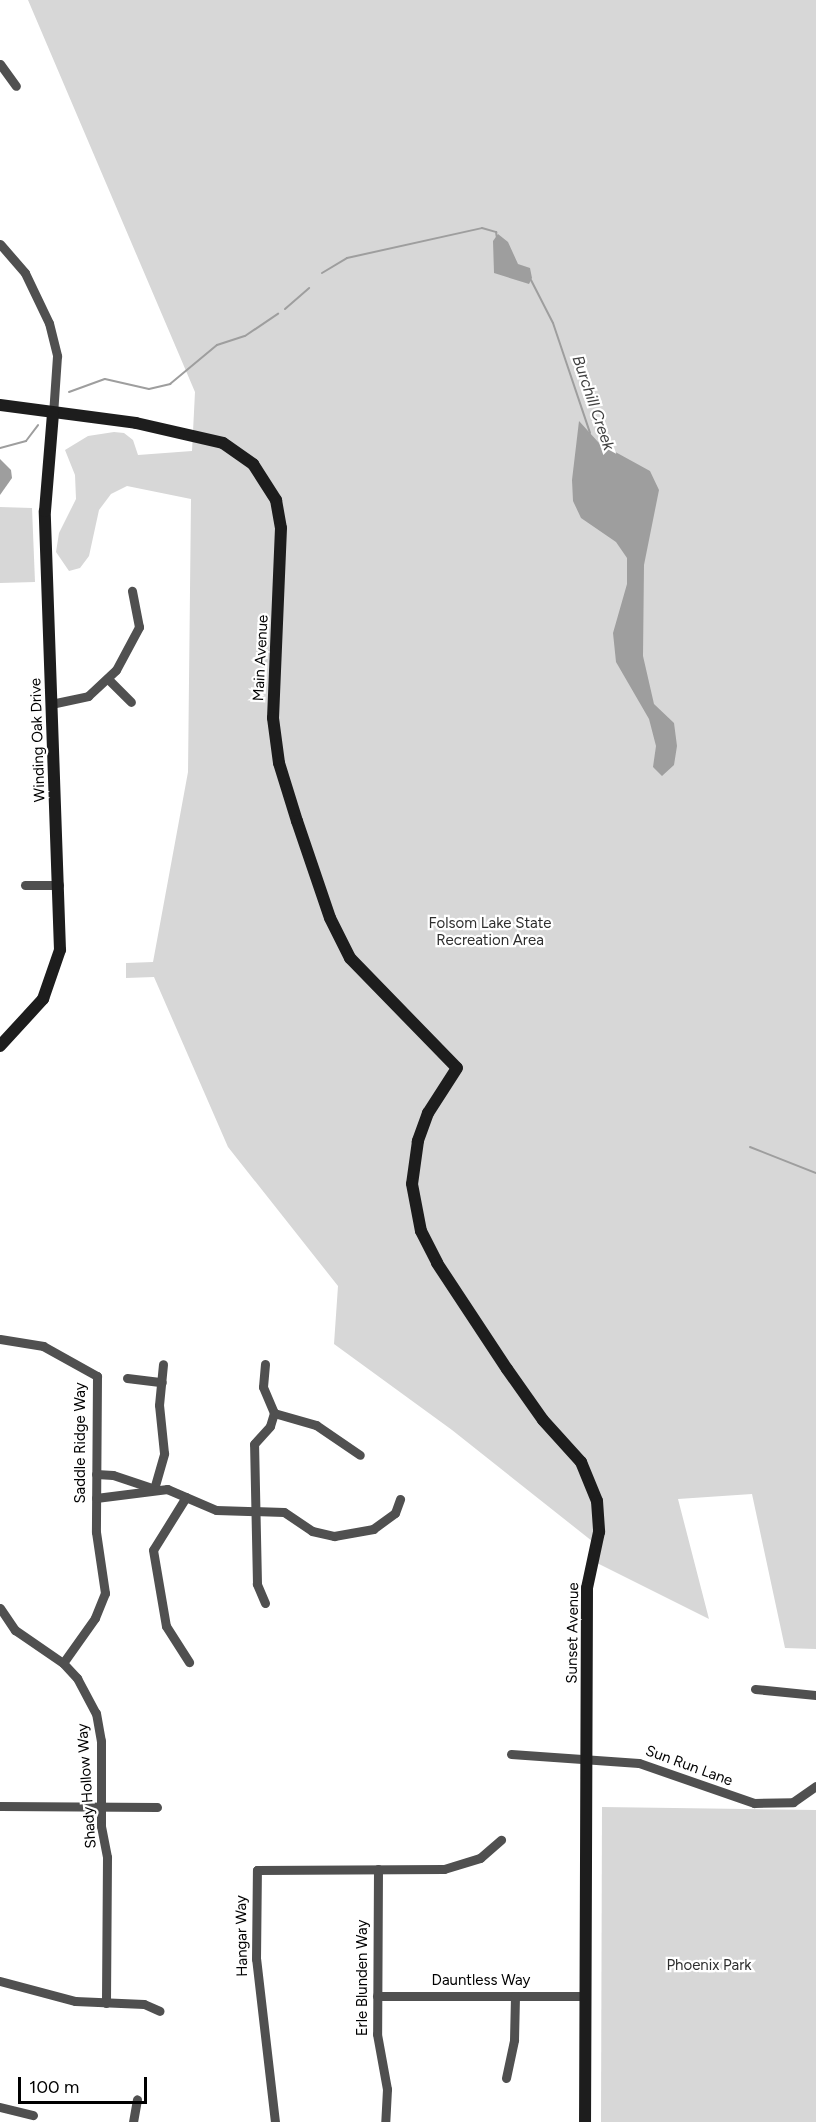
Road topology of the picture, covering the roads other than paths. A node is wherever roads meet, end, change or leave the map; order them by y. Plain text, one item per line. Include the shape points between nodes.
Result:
1 (0, 64) edge
2 (16, 86) dead end
3 (0, 244) edge
4 (0, 405) edge
5 (53, 414) junction
6 (132, 591) dead end
7 (109, 680) junction
8 (130, 702) dead end
9 (51, 704) junction
10 (25, 885) dead end
11 (59, 885) junction
12 (0, 1046) edge
13 (457, 1068) joint
14 (0, 1339) edge
15 (163, 1364) dead end
16 (265, 1364) dead end
17 (127, 1378) dead end
18 (162, 1382) junction
19 (274, 1413) junction
20 (360, 1455) dead end
21 (96, 1474) junction
22 (154, 1489) junction
23 (186, 1497) junction
24 (96, 1498) junction
25 (400, 1499) dead end
26 (256, 1509) junction
27 (265, 1603) dead end
28 (0, 1608) edge
29 (189, 1662) dead end
30 (63, 1663) junction
31 (755, 1689) dead end
32 (816, 1695) edge
33 (511, 1754) dead end
34 (587, 1758) junction
35 (816, 1786) edge
36 (0, 1806) edge
37 (100, 1807) junction
38 (157, 1807) dead end
39 (501, 1840) dead end
40 (378, 1869) junction
41 (0, 1981) edge
42 (377, 1996) junction
43 (515, 1996) junction
44 (585, 1996) junction
45 (106, 2003) junction
46 (160, 2011) dead end
47 (506, 2078) dead end
48 (136, 2099) dead end
49 (0, 2107) edge
50 (33, 2115) dead end
51 (133, 2122) edge
52 (275, 2122) edge
53 (386, 2122) edge
54 (585, 2122) edge

1 - 2 street
3 - 5 street via 25,273 49,323 57,356
4 - 5 street, Main Avenue
5 - 9 street, Winding Oak Drive via 45,511
5 - 13 street, Main Avenue via 199,435 235,450 267,482 281,528 273,718 279,763 297,820 330,918 350,958
6 - 7 street via 139,627
7 - 8 street
7 - 9 street via 82,698
9 - 11 street, Winding Oak Drive
10 - 11 street
11 - 12 street, Winding Oak Drive via 60,950 50,986 32,1015
13 - 34 street, Sunset Avenue via 428,1113 418,1141 412,1184 415,1202 421,1231 437,1263 543,1420 581,1462 595,1490 599,1532 587,1588
14 - 21 street, Saddle Ridge Way via 43,1346 97,1376
15 - 18 street
16 - 19 street via 263,1387
17 - 18 street
18 - 22 street via 159,1405 164,1453
19 - 20 street via 316,1425
19 - 26 street via 270,1426 254,1444
21 - 22 street via 113,1475
21 - 24 street, Saddle Ridge Way
22 - 23 street via 167,1489
22 - 24 street
23 - 26 street via 216,1510
23 - 29 street via 153,1550 166,1626
24 - 30 street, Saddle Ridge Way via 96,1532 104,1578 100,1610
25 - 26 street via 395,1513 373,1529 342,1536 312,1531 284,1512
26 - 27 street via 257,1584
28 - 30 street, Shady Hollow Way via 24,1638
30 - 37 street, Shady Hollow Way via 85,1688 96,1713 101,1741
31 - 32 street
33 - 34 street, Sun Run Lane
34 - 35 street, Sun Run Lane via 647,1764 754,1803 792,1802
34 - 44 street, Sunset Avenue
36 - 37 street
37 - 38 street
37 - 45 street, Shady Hollow Way via 107,1857
39 - 40 street via 486,1854 461,1867
40 - 42 street, Erle Blunden Way
40 - 52 street, Hangar Way via 257,1870 256,1959
41 - 45 street via 75,2001
42 - 43 street, Dauntless Way
42 - 53 street, Erle Blunden Way via 377,2034 387,2089
43 - 44 street, Dauntless Way
43 - 47 street via 514,2040
44 - 54 street, Sunset Avenue
45 - 46 street via 144,2004
48 - 51 street
49 - 50 street

